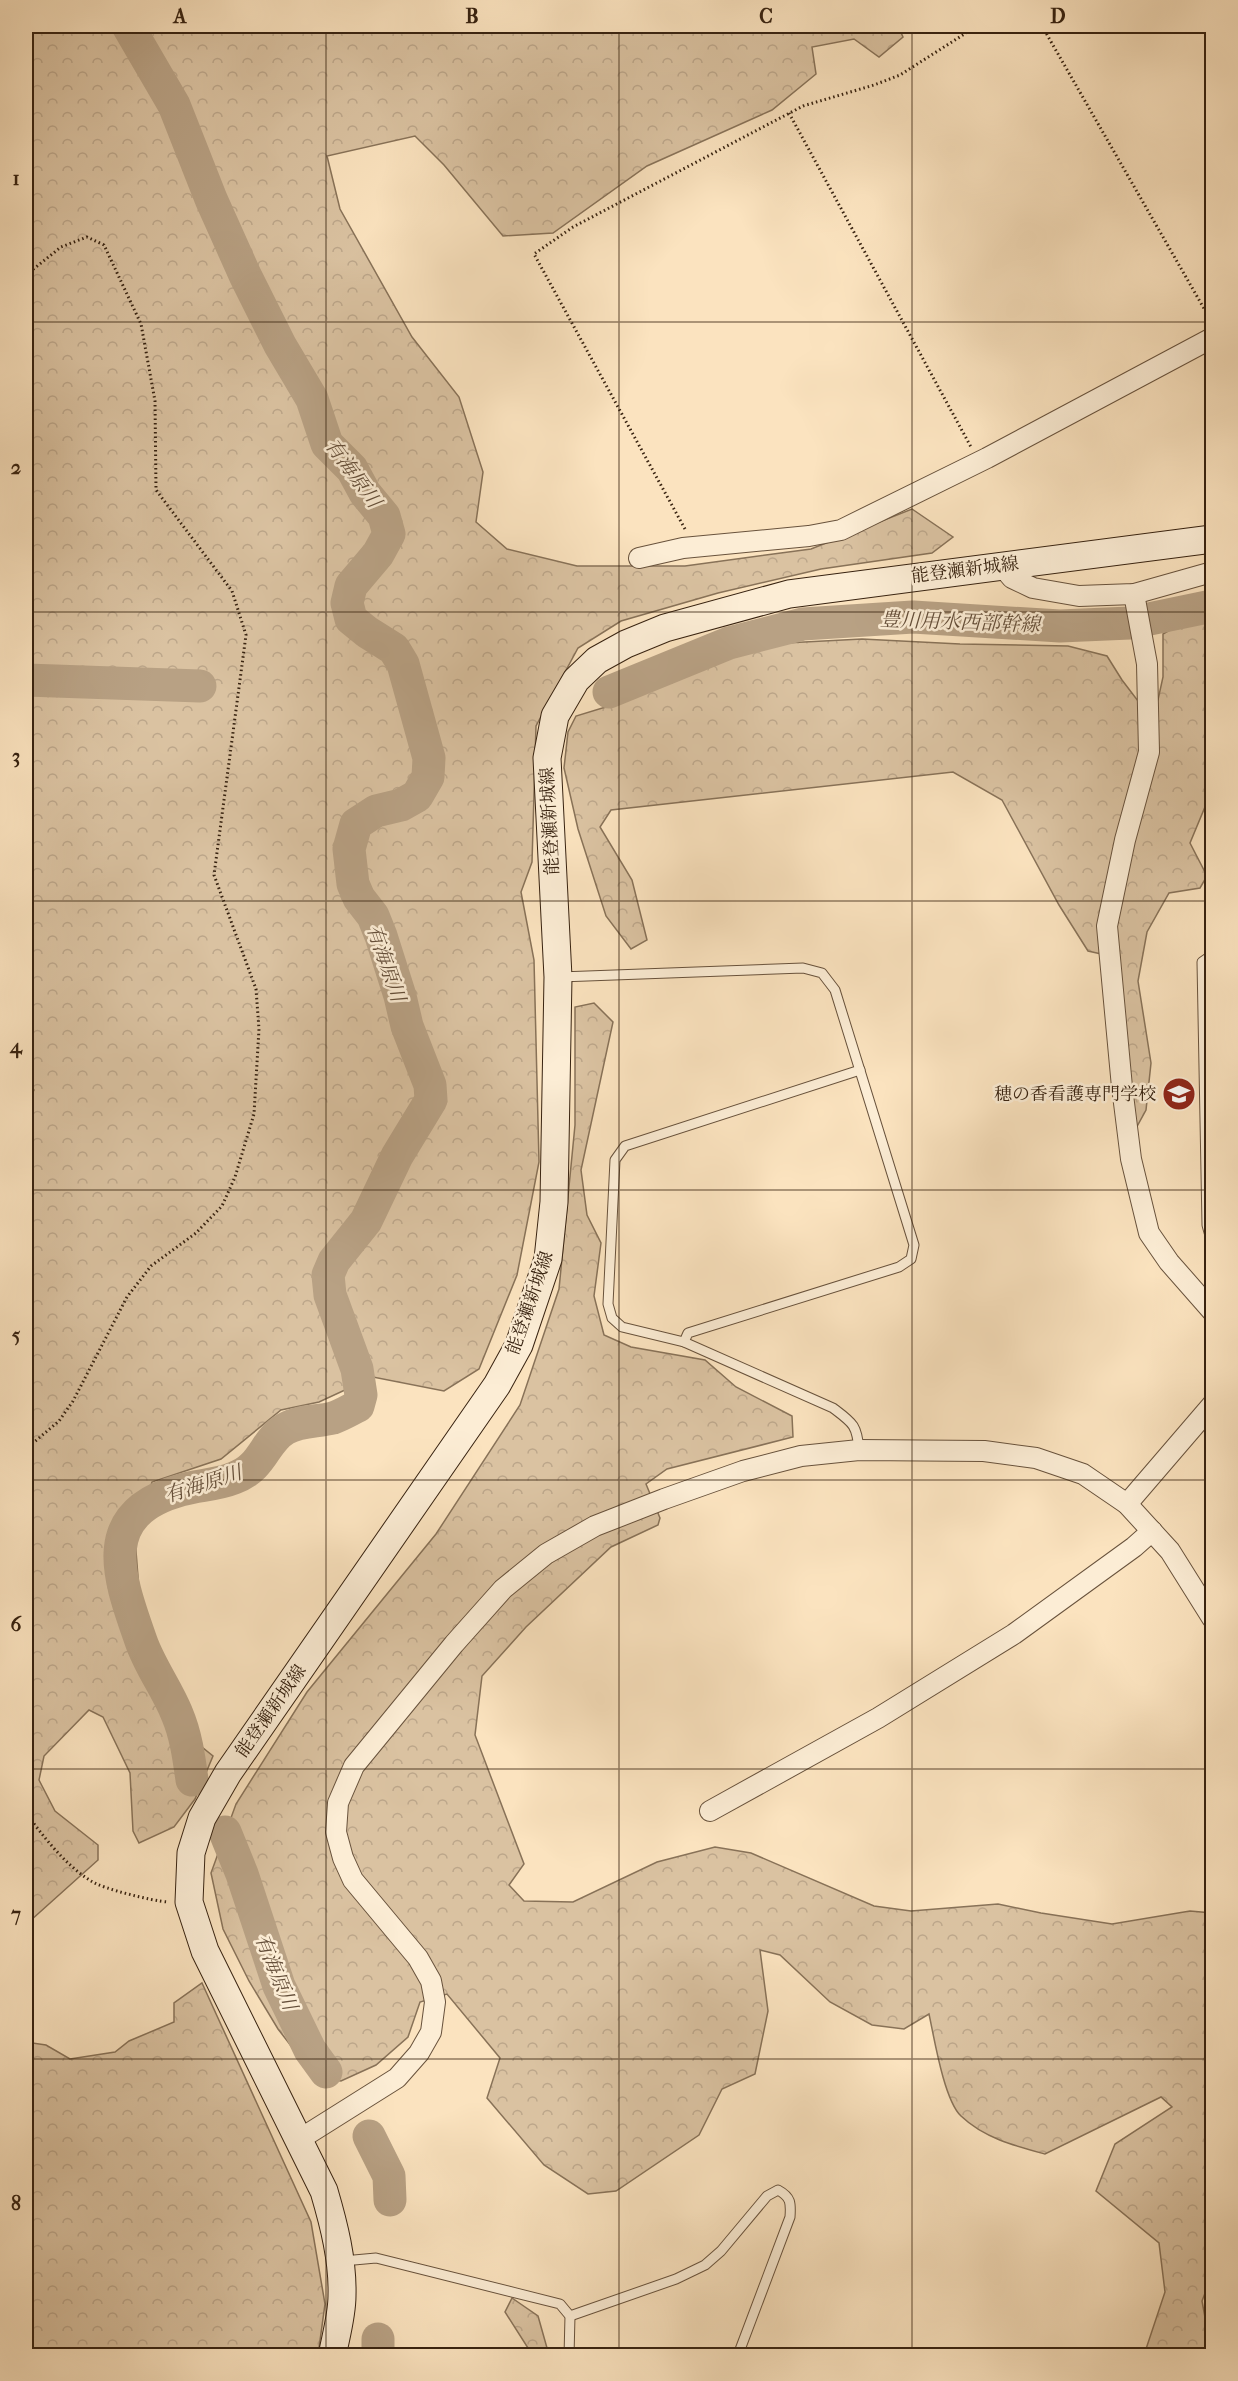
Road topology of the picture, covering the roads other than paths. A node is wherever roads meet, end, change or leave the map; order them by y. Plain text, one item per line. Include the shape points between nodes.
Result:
1 (1212, 338) edge
2 (1212, 539) edge
3 (639, 558) dead end
4 (1001, 566) junction
5 (1212, 572) edge
6 (1135, 600) junction
7 (1212, 955) edge
8 (558, 977) junction
9 (860, 1070) junction
10 (1212, 1243) edge
11 (1212, 1311) edge
12 (684, 1342) junction
13 (1212, 1405) edge
14 (859, 1450) junction
15 (1127, 1504) junction
16 (1152, 1531) junction
17 (1212, 1618) edge
18 (710, 1811) dead end
19 (300, 2139) junction
20 (340, 2261) junction
21 (570, 2316) junction
22 (332, 2355) edge
23 (569, 2355) edge
24 (738, 2355) edge

1 - 3 street via 841,530 693,547
2 - 4 main road, 能登瀬新城線
4 - 6 street via 1012,578 1033,588
4 - 8 main road, 能登瀬新城線 via 789,594 665,628 597,660 576,680 555,716 547,758
5 - 6 street
6 - 11 street via 1147,664 1149,752 1107,926 1122,1087 1131,1159 1149,1233
7 - 10 lane via 1202,962 1207,1225
8 - 9 lane via 803,968 822,973 835,990
8 - 19 main road, 能登瀬新城線 via 554,1203 548,1259 519,1345 497,1385 228,1773 202,1818 191,1853 189,1902 205,1951
9 - 12 lane via 914,1245 911,1259 899,1267 688,1333
9 - 12 lane via 625,1146 615,1160 608,1304 612,1318 622,1327
12 - 14 lane via 833,1408 858,1431
13 - 15 street
14 - 15 street via 984,1451 1036,1458 1083,1474
14 - 19 street via 801,1456 743,1471 595,1526 546,1554 503,1589 354,1766 338,1803 336,1832 343,1858 353,1880 418,1958 431,1981 435,2002 431,2032 419,2054 398,2078
15 - 16 street
16 - 17 street via 1170,1551
16 - 18 street via 1014,1634 878,1718
19 - 20 main road, 能登瀬新城線 via 324,2191
20 - 21 lane via 376,2258 560,2304
20 - 22 main road, 能登瀬新城線 via 342,2298
21 - 23 lane
21 - 24 lane via 705,2265 767,2196 778,2190 791,2201 790,2217

